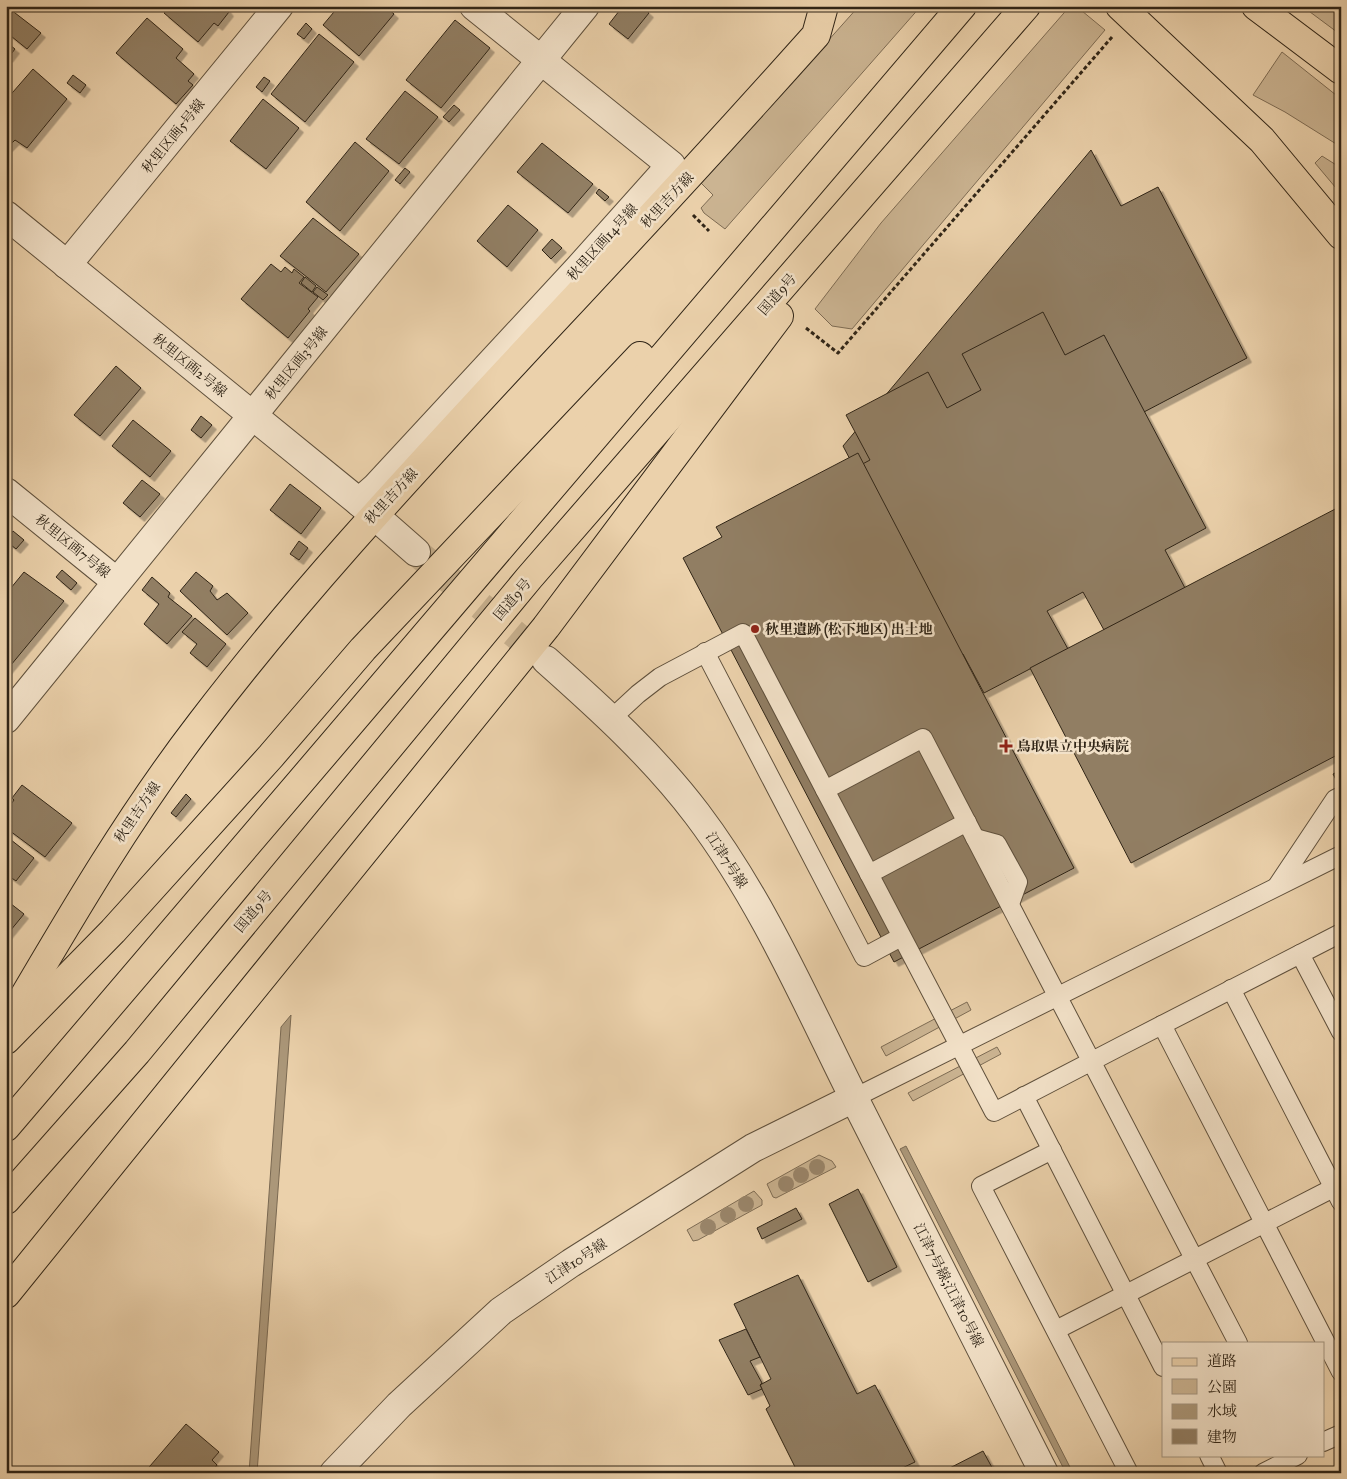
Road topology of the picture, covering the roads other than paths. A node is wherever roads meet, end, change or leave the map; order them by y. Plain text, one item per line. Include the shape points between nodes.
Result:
1 (279, 6) edge
2 (474, 6) edge
3 (585, 6) edge
4 (824, 6) edge
5 (840, 6) edge
6 (962, 6) edge
7 (1026, 6) edge
8 (1256, 6) edge
9 (1125, 11) edge
10 (816, 35) junction
11 (541, 61) junction
12 (1341, 70) edge
13 (878, 104) junction
14 (891, 164) junction
15 (6, 216) edge
16 (1341, 236) edge
17 (67, 265) junction
18 (253, 416) junction
19 (6, 492) edge
20 (366, 509) junction
21 (416, 552) tunnel mouth
22 (117, 582) junction
23 (706, 652) junction
24 (546, 660) tunnel mouth
25 (6, 719) edge
26 (611, 719) junction
27 (825, 790) junction
28 (1341, 796) edge
29 (967, 822) junction
30 (1341, 855) edge
31 (868, 874) junction
32 (1275, 888) junction
33 (1341, 933) edge
34 (902, 937) junction
35 (1300, 954) junction
36 (1231, 989) junction
37 (1060, 996) junction
38 (1162, 1025) junction
39 (6, 1027) edge
40 (1341, 1032) edge
41 (6, 1040) edge
42 (959, 1046) junction
43 (1093, 1060) junction
44 (1024, 1096) junction
45 (854, 1098) junction
46 (6, 1127) edge
47 (1052, 1150) junction
48 (1338, 1192) edge
49 (6, 1200) edge
50 (1264, 1224) junction
51 (1195, 1259) junction
52 (6, 1294) edge
53 (1126, 1294) junction
54 (1056, 1330) junction
55 (1237, 1342) edge
56 (1162, 1365) edge
57 (1341, 1372) edge
58 (1341, 1434) edge
59 (1324, 1442) edge
60 (1210, 1456) edge
61 (1294, 1456) edge
62 (334, 1473) edge
63 (1044, 1473) edge
64 (1129, 1473) edge
65 (1218, 1473) edge
66 (1263, 1473) edge

1 - 17 street, 秋里区画5号線
2 - 11 street, 秋里区画14号線
3 - 11 street, 秋里区画3号線
4 - 10 main road, 秋里吉方線
5 - 10 main road
6 - 13 main road
7 - 14 main road, 国道9号
8 - 12 main road
9 - 16 main road via 1262,140
10 - 20 main road, 秋里吉方線 via 695,170
11 - 18 street, 秋里区画3号線
11 - 20 street, 秋里区画14号線 via 671,165 376,487
13 - 41 main road via 370,642 113,931
13 - 46 main road
14 - 49 main road, 国道9号 via 529,578 137,1052
14 - 52 main road via 546,627
15 - 17 street, 秋里区画2号線
17 - 18 street, 秋里区画2号線
18 - 20 street, 秋里区画2号線
18 - 22 street, 秋里区画3号線
19 - 22 street, 秋里区画7号線
20 - 21 street
20 - 39 main road, 秋里吉方線 via 155,785 80,901
22 - 25 street, 秋里区画3号線
23 - 26 lane via 648,685
23 - 27 lane via 743,633
23 - 34 lane via 864,957
24 - 26 street, 江津7号線
26 - 45 street, 江津7号線 via 664,774 726,857 779,950
27 - 29 lane via 924,738
27 - 31 lane
28 - 32 lane via 1335,799
29 - 31 lane
29 - 37 lane
30 - 32 lane
31 - 34 lane
32 - 37 lane
33 - 35 lane
34 - 42 lane
35 - 36 lane
35 - 40 lane
36 - 38 lane
36 - 48 lane
37 - 42 lane
37 - 43 lane
38 - 43 lane
38 - 50 lane
42 - 44 lane via 994,1112
42 - 45 lane
43 - 44 lane
43 - 51 lane
44 - 47 lane
45 - 62 street, 江津10号線 via 753,1148 501,1311 399,1405
45 - 63 street, 江津7号線;江津10号線
47 - 53 lane
47 - 54 lane via 981,1186
48 - 50 lane
50 - 51 lane
50 - 57 lane
51 - 53 lane
51 - 55 lane
53 - 54 lane
53 - 56 lane
54 - 64 lane
58 - 59 lane
60 - 65 lane
61 - 66 lane

